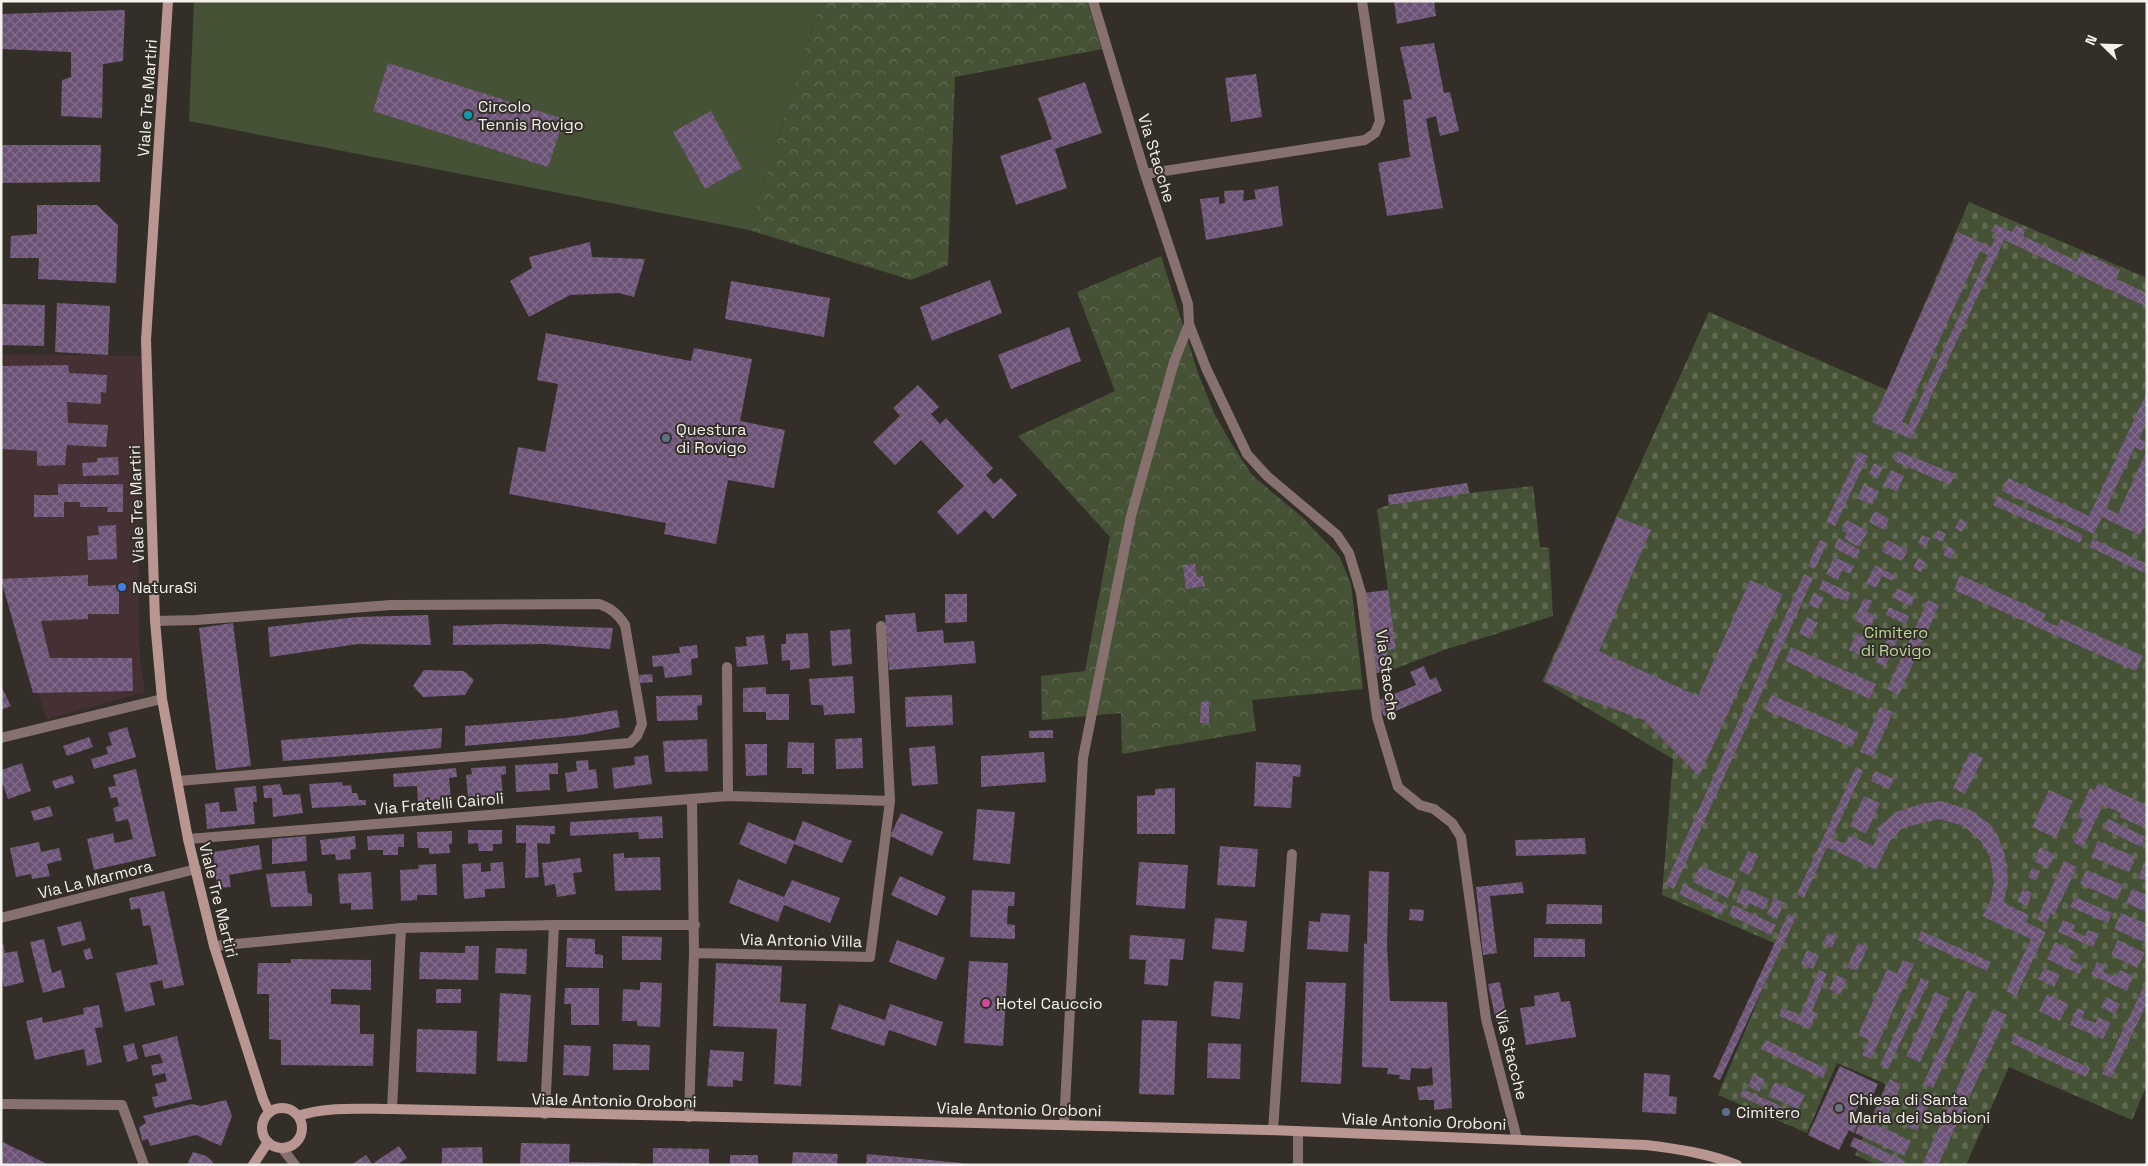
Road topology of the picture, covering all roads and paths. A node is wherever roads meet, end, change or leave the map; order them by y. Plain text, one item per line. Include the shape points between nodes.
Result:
1 (168, 1) edge
2 (1094, 1) edge
3 (1362, 1) edge
4 (1145, 174) junction
5 (1189, 324) junction
6 (155, 620) junction
7 (881, 626) dead end
8 (727, 666) dead end
9 (162, 699) junction
10 (1, 738) edge
11 (178, 781) junction
12 (728, 796) junction
13 (692, 799) junction
14 (890, 801) junction
15 (188, 839) junction
16 (1292, 854) dead end
17 (196, 870) junction
18 (1, 918) edge
19 (554, 925) junction
20 (694, 925) junction
21 (401, 928) junction
22 (214, 946) junction
23 (694, 953) junction
24 (1, 1104) edge
25 (392, 1109) junction
26 (270, 1112) junction
27 (545, 1114) junction
28 (298, 1116) junction
29 (689, 1116) junction
30 (1064, 1125) junction
31 (1273, 1130) junction
32 (1298, 1131) junction
33 (1517, 1139) junction
34 (268, 1142) junction
35 (282, 1148) junction
36 (144, 1165) edge
37 (253, 1165) edge
38 (296, 1165) edge
39 (1298, 1165) edge
40 (1737, 1165) edge

1 - 6 street, Viale Tre Martiri via 146,340
2 - 4 street, Via Stacche
3 - 4 street via 1380,121 1375,132 1365,140
4 - 5 street, Via Stacche via 1188,304
5 - 30 street, Via Stacche via 1174,362 1131,516 1083,758
5 - 33 street, Via Stacche via 1247,454 1267,476 1337,535 1349,553 1361,593 1377,717 1398,787 1420,805 1434,810 1452,823 1461,837 1486,1019
6 - 9 street, Viale Tre Martiri
6 - 11 street via 196,620 391,605 599,604 610,608 625,624 642,724 630,743
7 - 14 street, Via Antonio Villa
8 - 12 street
9 - 10 street
9 - 11 street, Viale Tre Martiri
11 - 15 street, Viale Tre Martiri
12 - 13 street
12 - 14 street
13 - 15 street, Via Fratelli Cairoli
13 - 20 street
14 - 23 street, Via Antonio Villa via 870,957
15 - 17 street, Viale Tre Martiri
16 - 31 street
17 - 18 street, Via La Marmora
17 - 22 street, Viale Tre Martiri
19 - 20 street
19 - 21 street
19 - 27 street
20 - 23 street
21 - 22 street
21 - 25 street
22 - 26 street, Viale Tre Martiri
23 - 29 street
24 - 36 street via 122,1105
25 - 27 street, Viale Antonio Oroboni
25 - 28 street, Viale Antonio Oroboni via 338,1109
26 - 28 street via 285,1108
26 - 34 street via 263,1120 262,1128
27 - 29 street, Viale Antonio Oroboni
28 - 35 street via 301,1125 298,1138
29 - 30 street, Viale Antonio Oroboni
30 - 31 street, Viale Antonio Oroboni
31 - 32 street, Viale Antonio Oroboni
32 - 33 street, Viale Antonio Oroboni
32 - 39 street
33 - 40 street, Viale Antonio Oroboni via 1690,1150
34 - 35 street
34 - 37 street
35 - 38 street

